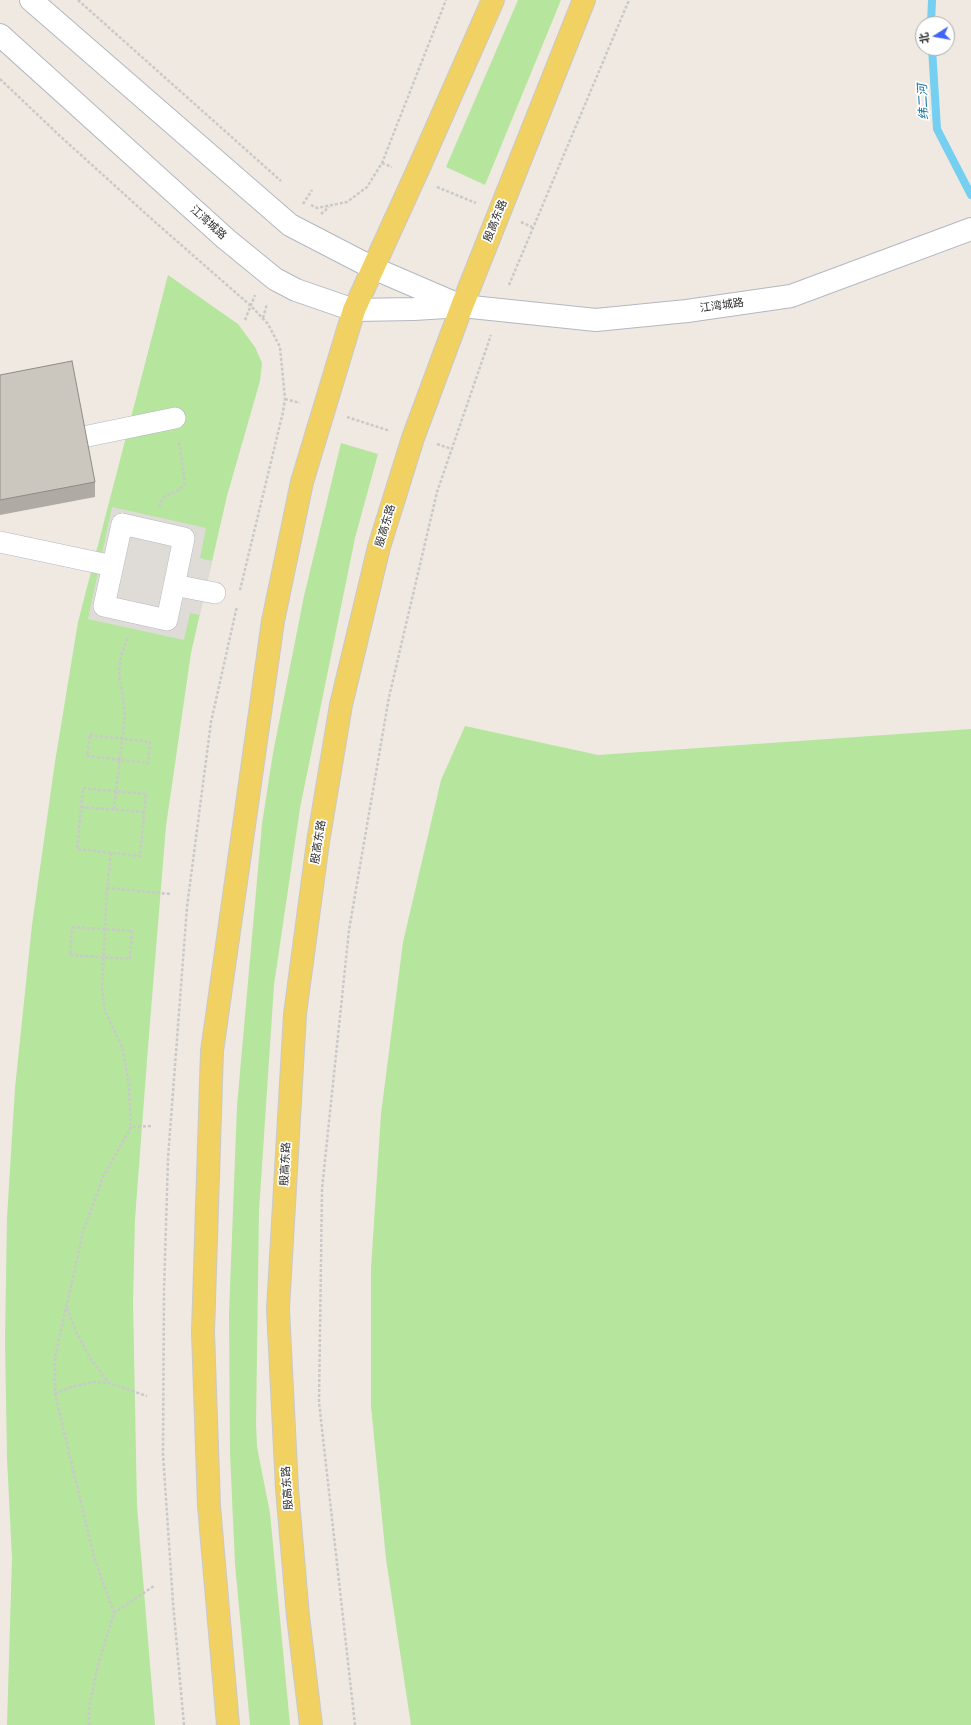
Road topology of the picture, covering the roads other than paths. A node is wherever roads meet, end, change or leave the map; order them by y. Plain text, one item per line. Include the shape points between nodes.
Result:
1 (31, 0) edge
2 (493, 0) edge
3 (584, 0) edge
4 (0, 35) edge
5 (971, 229) edge
6 (373, 268) junction
7 (462, 306) junction
8 (354, 310) junction
9 (175, 418) road end
10 (83, 437) edge
11 (0, 542) edge
12 (113, 566) junction
13 (174, 585) junction
14 (215, 592) dead end
15 (228, 1725) edge
16 (311, 1725) edge

1 - 6 street, 江湾城路 via 281,219
2 - 6 main road
3 - 7 main road, 殷高东路
4 - 8 street, 江湾城路 via 275,279 296,290
5 - 7 street, 江湾城路 via 791,296 687,311 596,320
6 - 7 street, 江湾城路
6 - 8 main road
7 - 8 street, 江湾城路
7 - 16 main road, 殷高东路 via 413,438 379,547 341,705 318,842 295,1014 278,1309 287,1489
8 - 15 main road via 302,482 273,621 212,1051 204,1332 209,1506
9 - 10 street
11 - 12 street
12 - 13 street via 104,606 167,620
12 - 13 street via 122,524 184,538
13 - 14 street

